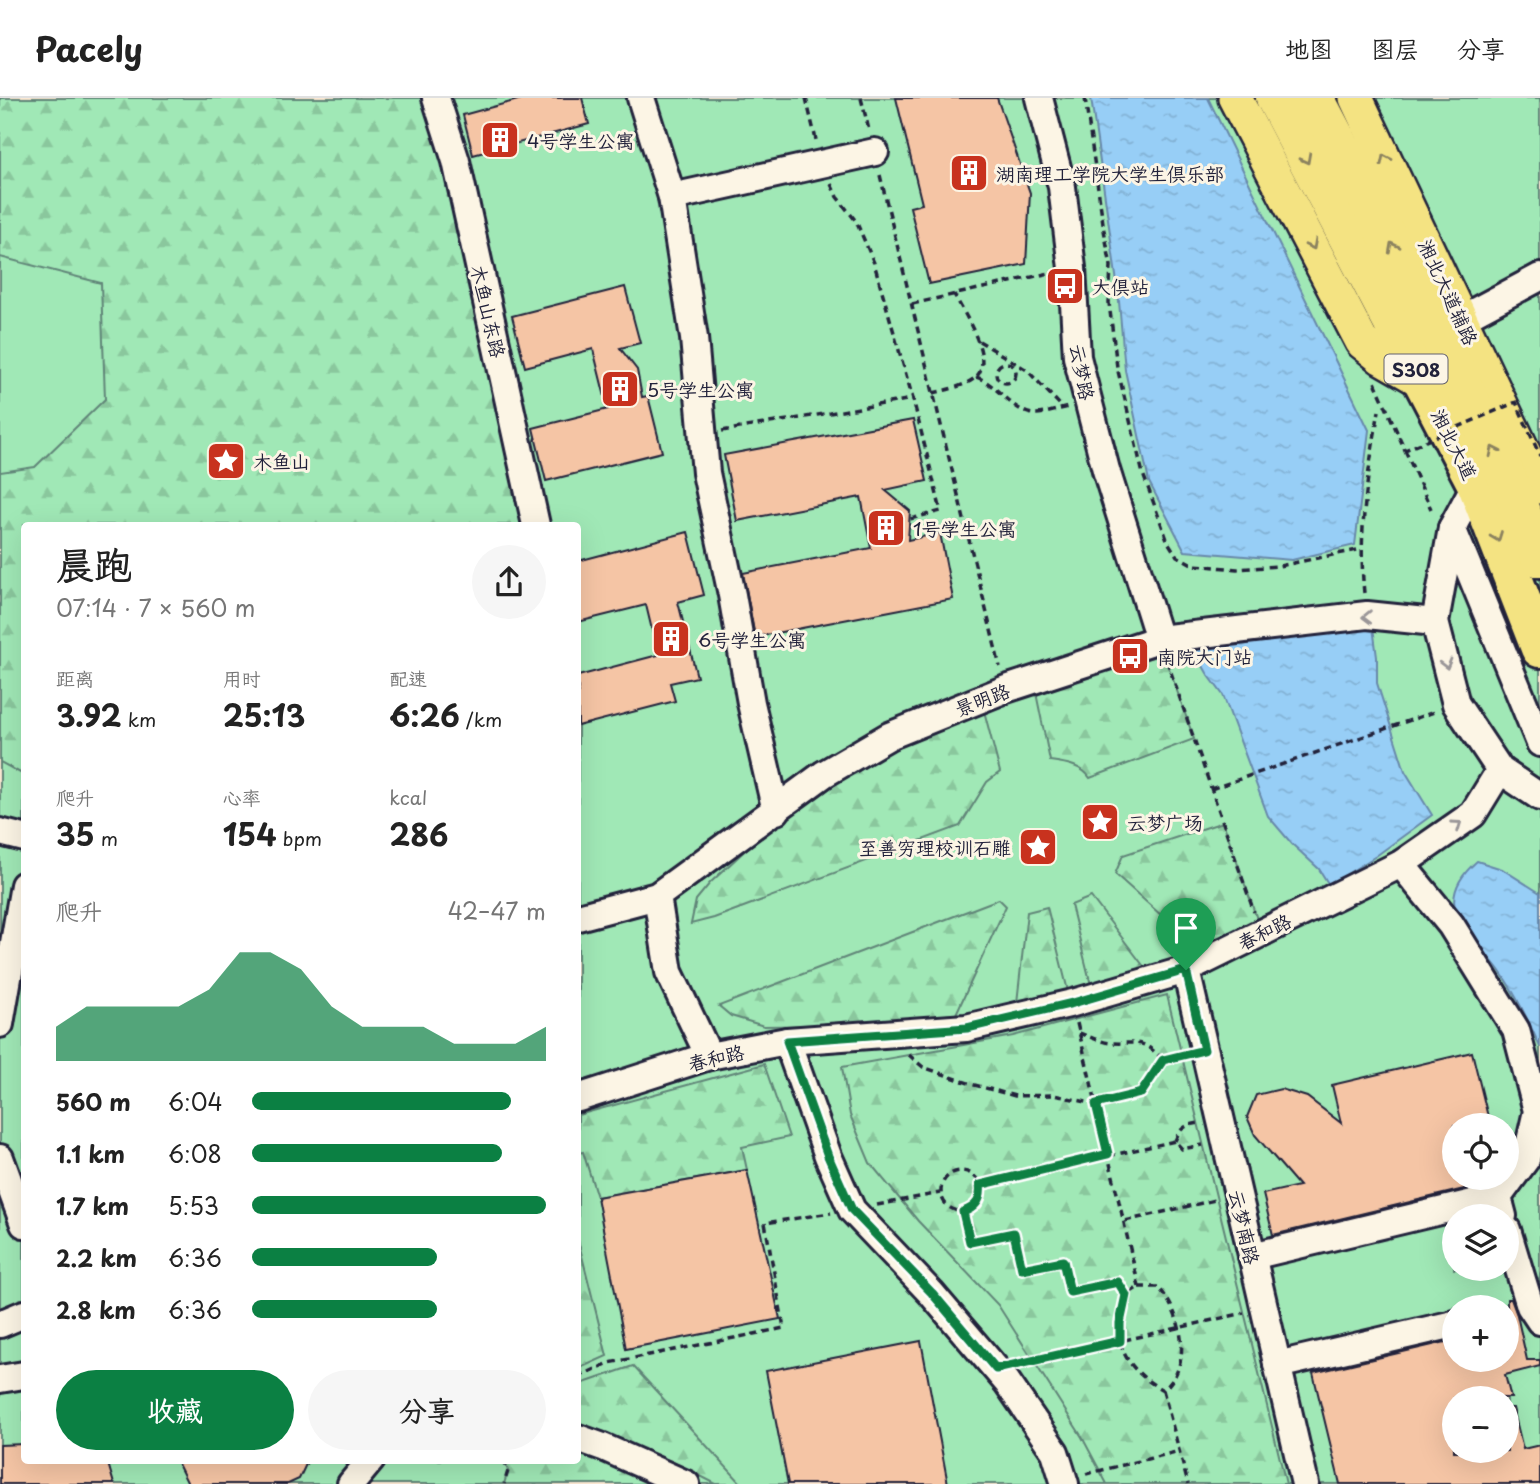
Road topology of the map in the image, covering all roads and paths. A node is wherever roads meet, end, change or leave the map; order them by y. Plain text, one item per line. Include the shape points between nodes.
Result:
1 (436, 98) edge
2 (641, 98) edge
3 (806, 98) edge
4 (861, 98) edge
5 (1039, 98) edge
6 (1085, 98) edge
7 (1235, 98) edge
8 (1275, 98) edge
9 (1315, 98) edge
10 (1356, 98) edge
11 (875, 152) junction
12 (822, 164) junction
13 (672, 197) junction
14 (1072, 268) junction
15 (1540, 277) edge
16 (954, 294) junction
17 (912, 304) junction
18 (1449, 325) junction
19 (977, 340) junction
20 (1014, 364) junction
21 (976, 377) junction
22 (999, 381) junction
23 (1422, 381) junction
24 (1375, 382) dead end
25 (994, 387) junction
26 (933, 393) junction
27 (913, 399) junction
28 (1076, 405) junction
29 (1379, 411) dead end
30 (703, 435) junction
31 (1405, 450) junction
32 (1540, 456) edge
33 (1476, 483) junction
34 (1540, 487) edge
35 (1431, 509) dead end
36 (910, 519) dead end
37 (535, 522) edge
38 (1452, 528) junction
39 (1362, 549) junction
40 (1540, 558) edge
41 (1367, 615) junction
42 (1434, 622) junction
43 (1159, 639) junction
44 (1540, 648) edge
45 (1006, 689) junction
46 (1456, 704) junction
47 (1540, 743) edge
48 (1500, 770) junction
49 (1211, 789) junction
50 (1540, 797) edge
51 (776, 811) junction
52 (0, 832) edge
53 (21, 837) edge
54 (1401, 863) junction
55 (657, 896) junction
56 (21, 902) edge
57 (581, 916) edge
58 (1261, 933) junction
59 (1186, 970) junction
60 (1073, 1003) junction
61 (0, 1024) edge
62 (1079, 1033) junction
63 (882, 1034) junction
64 (787, 1041) junction
65 (1204, 1050) junction
66 (709, 1056) junction
67 (1163, 1060) junction
68 (581, 1097) edge
69 (1096, 1104) junction
70 (1223, 1129) junction
71 (1175, 1141) junction
72 (1108, 1154) junction
73 (0, 1158) edge
74 (980, 1185) junction
75 (940, 1193) junction
76 (1238, 1195) junction
77 (1502, 1204) edge
78 (852, 1210) junction
79 (963, 1212) junction
80 (21, 1216) edge
81 (1442, 1218) edge
82 (1125, 1221) junction
83 (1252, 1256) junction
84 (1519, 1281) edge
85 (1139, 1287) junction
86 (1126, 1295) junction
87 (1264, 1308) junction
88 (1526, 1313) edge
89 (21, 1315) edge
90 (0, 1324) edge
91 (1178, 1327) junction
92 (1442, 1327) edge
93 (1120, 1341) junction
94 (1277, 1365) junction
95 (996, 1369) junction
96 (21, 1376) edge
97 (581, 1376) edge
98 (0, 1379) edge
99 (1163, 1390) junction
100 (581, 1439) edge
101 (1180, 1451) junction
102 (368, 1464) edge
103 (505, 1464) edge
104 (1065, 1482) edge
105 (351, 1484) edge
106 (504, 1484) edge
107 (686, 1484) edge
108 (1188, 1484) edge
109 (1305, 1484) edge

1 - 37 street, 木鱼山东路 via 456,161
2 - 13 street
3 - 12 path
4 - 11 path
5 - 14 street, 云梦路 via 1062,187
6 - 39 path via 1111,266 1109,303 1117,367 1143,474 1168,542 1177,556 1194,565 1237,569 1279,566
7 -> 23 main road via 1362,342
8 -> 23 highway, 湘北大道 / S308
18 -> 9 highway, 湘北大道 / S308
18 -> 10 main road, 湘北大道辅路
11 - 12 street
11 - 17 path
12 - 13 street
12 - 27 path via 837,197 856,221 874,263
13 - 30 street via 694,338
14 - 16 path
14 - 28 street, 云梦路
15 - 18 street
16 - 17 path
16 - 19 path
17 - 26 path
18 - 34 main road, 湘北大道辅路
40 -> 18 highway, 湘北大道 / S308
19 - 20 path
19 - 21 path via 982,367
20 - 22 path via 1014,379
20 - 22 path via 998,366
20 - 28 path via 1027,369 1057,404
21 - 25 path
21 - 26 path
22 - 25 path
23 - 33 highway, 湘北大道 / S308
24 - 31 path, bridge
25 - 28 path via 1034,415
26 - 45 path
27 - 30 path
27 - 36 path via 941,511
28 - 43 street, 云梦路 via 1106,470
29 - 39 path via 1369,461
30 - 51 street via 706,473
31 - 32 path, bridge via 1516,402
31 - 35 path
33 - 38 street
33 -> 44 highway, 湘北大道 / S308
38 - 42 street
38 - 47 street
39 - 41 path
41 - 42 street, 景明路
41 -> 43 street, 景明路
42 -> 46 street
43 - 45 street, 景明路
43 - 49 path
45 - 51 street, 景明路 via 889,736 824,774
46 - 48 street
46 - 49 path
48 - 50 street
54 -> 48 street, 春和路 via 1473,814
49 - 58 path
51 - 55 street, 景明路
52 - 53 street
54 - 58 street, 春和路
54 - 77 street via 1451,925 1516,1030 1537,1111 1527,1160
55 - 57 street, 景明路
55 - 66 street via 669,972
56 - 61 street
58 - 59 street, 春和路
59 - 60 street, 春和路
59 - 65 street, 云梦南路
60 - 62 path
60 - 63 street, 春和路 via 967,1028
62 - 67 path via 1110,1043 1132,1041 1149,1046
62 - 69 path
63 - 64 street, 春和路
63 - 69 path via 923,1067 971,1084 1015,1096 1054,1094
64 - 66 street, 春和路
64 - 78 street
65 - 67 path
65 - 70 street, 云梦南路
66 - 68 street, 春和路
67 - 69 path via 1141,1093
69 - 72 path
70 - 71 path via 1182,1149
70 - 71 path via 1185,1125
70 - 76 street, 云梦南路
71 - 72 path
72 - 74 path
72 - 82 path
73 - 80 street
74 - 75 path via 968,1172 954,1171 943,1180
74 - 79 path via 979,1200
75 - 78 path
75 - 79 path via 950,1209
76 - 82 path
76 - 83 street, 云梦南路
78 - 95 street via 932,1293
78 - 97 path via 765,1223 784,1328 609,1363
79 - 86 path via 970,1242 1014,1233 1022,1269 1063,1261 1070,1292 1118,1282
81 - 83 street
82 - 85 path
83 - 87 street, 云梦南路
84 - 88 street
85 - 86 path
85 - 91 path via 1158,1287
86 - 93 path
87 - 91 path
87 - 94 street, 云梦南路
89 - 90 street
91 - 93 path
91 - 99 path via 1179,1367
92 - 94 street
93 - 95 path
93 - 99 path via 1133,1367
94 - 109 street, 云梦南路
95 - 104 street via 1055,1452
96 - 98 street
99 - 101 path
100 - 107 street
101 - 104 path
101 - 108 path
102 - 105 street
103 - 106 path

